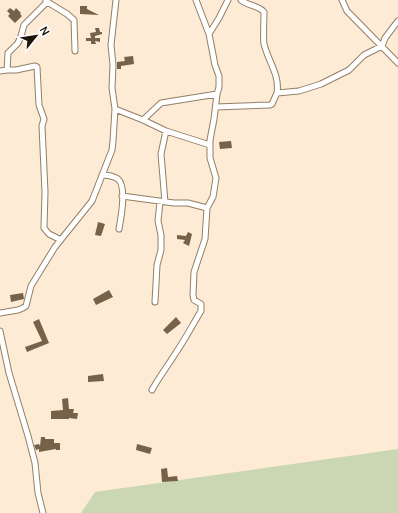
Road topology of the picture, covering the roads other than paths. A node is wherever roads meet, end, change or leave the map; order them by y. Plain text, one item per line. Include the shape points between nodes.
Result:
1 (116, 0) edge
2 (196, 0) edge
3 (228, 0) edge
4 (241, 0) edge
5 (342, 0) edge
6 (46, 1) edge
7 (398, 21) edge
8 (209, 34) junction
9 (382, 46) junction
10 (75, 51) dead end
11 (398, 63) edge
12 (7, 70) junction
13 (0, 71) edge
14 (277, 93) junction
15 (217, 94) junction
16 (216, 107) junction
17 (115, 109) junction
18 (144, 120) junction
19 (166, 131) junction
20 (210, 145) junction
21 (102, 175) junction
22 (122, 196) junction
23 (163, 202) junction
24 (207, 208) junction
25 (119, 229) dead end
26 (61, 240) junction
27 (155, 302) dead end
28 (0, 313) edge
29 (0, 331) edge
30 (152, 390) dead end
31 (43, 513) edge

1 - 17 street via 111,45
2 - 8 street
3 - 8 street
4 - 14 street via 264,12 263,43 273,65
5 - 9 street via 347,11
6 - 10 street via 74,20
6 - 12 street via 24,25 18,43 8,53
7 - 9 street
8 - 15 street via 219,76
9 - 11 street
9 - 14 street via 364,55 349,70 321,84 299,91
12 - 13 street
12 - 26 street via 37,67 39,105 44,119 44,228 49,234
14 - 16 street via 270,105
15 - 16 street
15 - 18 street via 161,103
16 - 20 street
17 - 18 street
17 - 21 street via 114,142
18 - 19 street
19 - 20 street
19 - 23 street via 161,154
20 - 24 street via 210,158 216,178 213,197
21 - 22 street via 117,179 122,186
21 - 26 street via 92,202
22 - 23 street
22 - 25 street
23 - 24 street via 188,203
23 - 27 street via 158,221 161,250 157,265
24 - 30 street via 204,239 194,272 193,296 194,300 201,304 201,311
26 - 28 street via 31,286 26,306
29 - 31 street via 9,373 28,436

